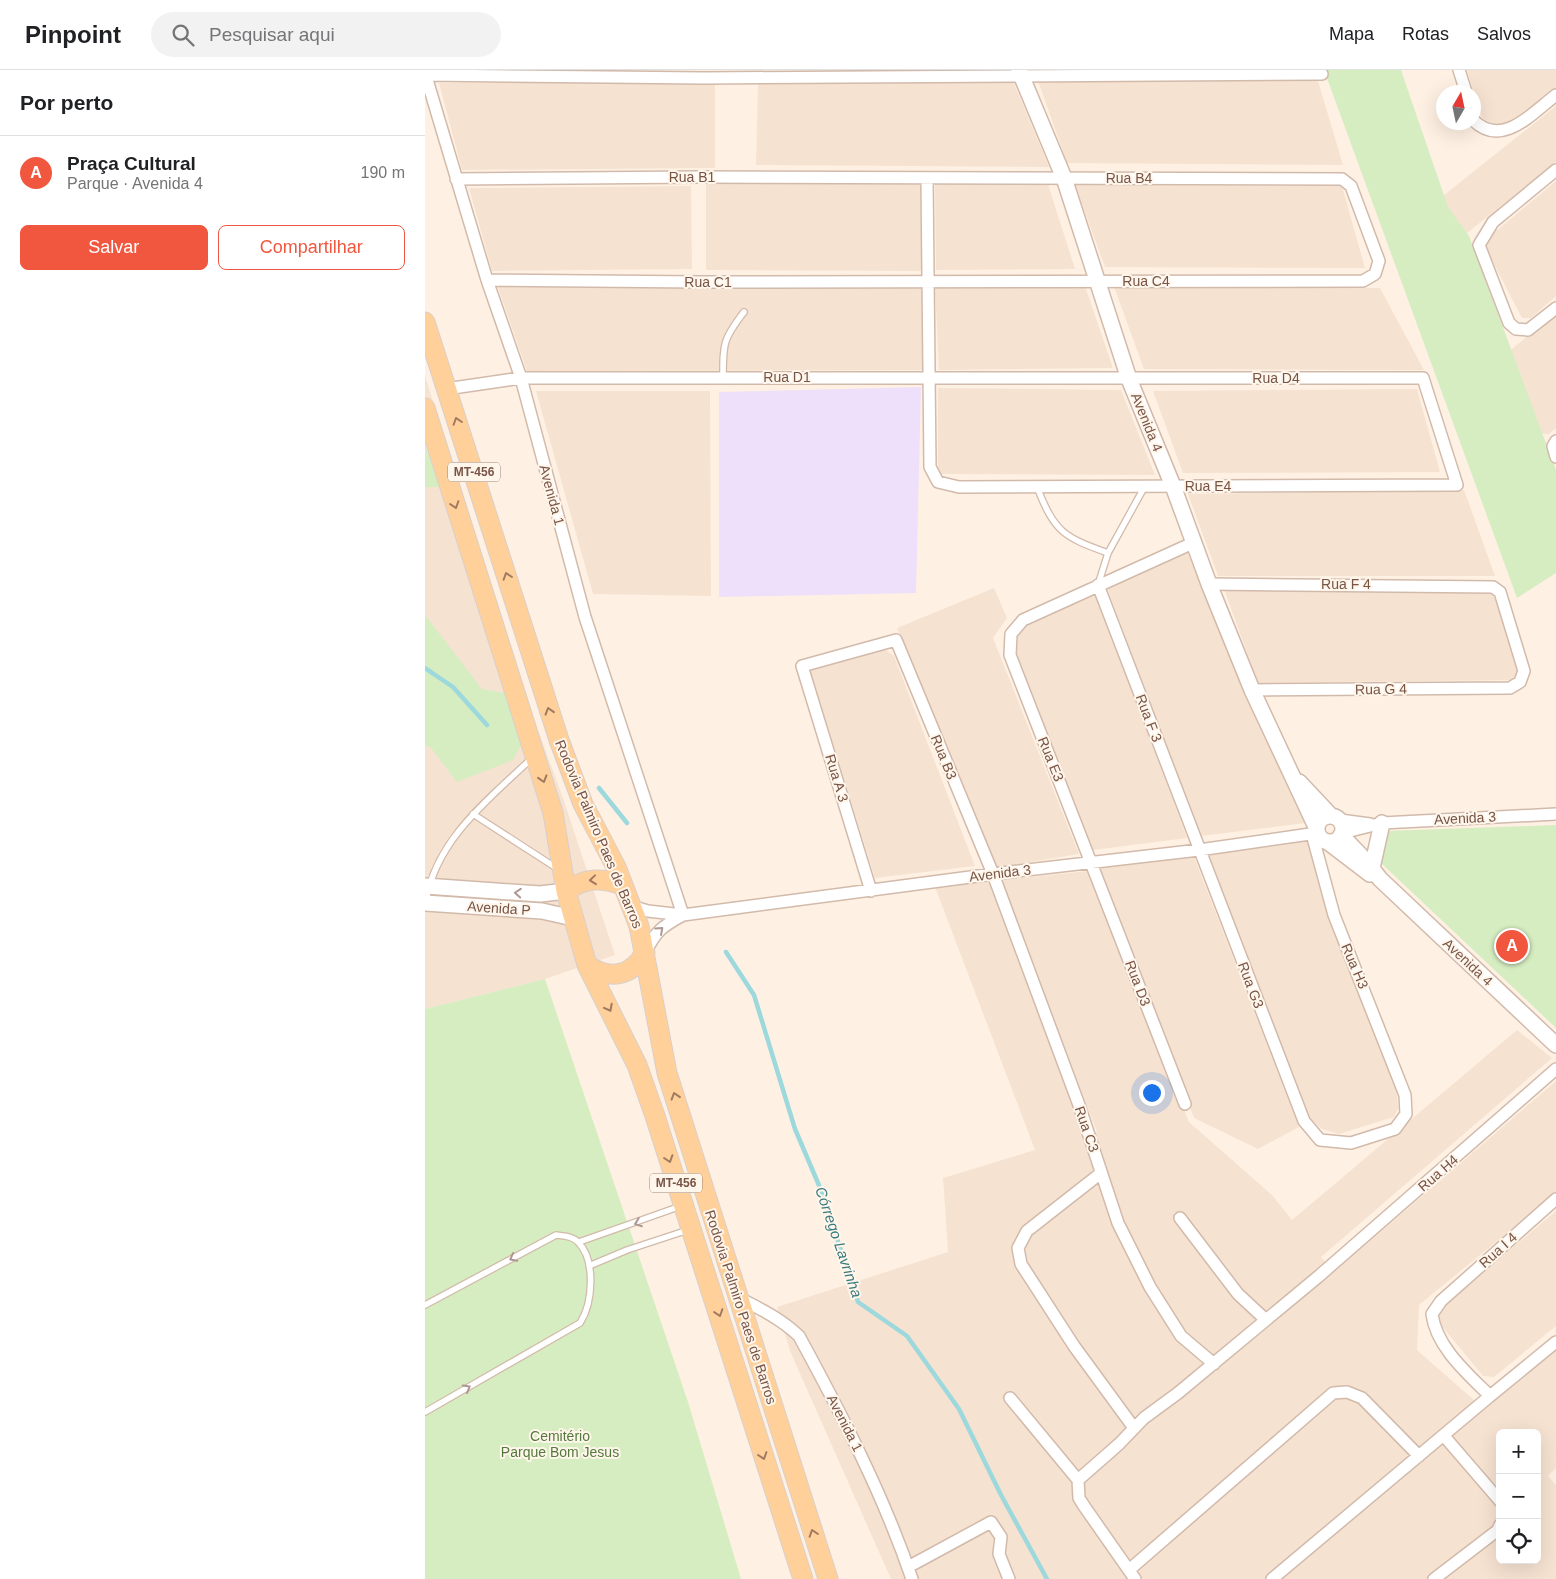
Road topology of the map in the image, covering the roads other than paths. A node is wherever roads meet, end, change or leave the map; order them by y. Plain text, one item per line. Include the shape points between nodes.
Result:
1 (1459, 70) edge
2 (1020, 72) edge
3 (425, 74) edge
4 (704, 74) edge
5 (1323, 74) dead end
6 (1464, 85) edge
7 (1556, 94) edge
8 (1481, 126) edge
9 (1556, 170) edge
10 (927, 178) junction
11 (1064, 178) junction
12 (457, 179) junction
13 (487, 280) junction
14 (1099, 281) junction
15 (1363, 281) joint
16 (929, 282) junction
17 (1552, 311) edge
18 (744, 312) dead end
19 (425, 322) edge
20 (723, 377) junction
21 (521, 378) junction
22 (931, 378) junction
23 (1129, 379) junction
24 (447, 390) junction
25 (425, 408) edge
26 (1457, 485) joint
27 (1145, 486) junction
28 (1173, 486) junction
29 (1037, 487) junction
30 (1195, 542) junction
31 (1109, 553) junction
32 (1209, 584) junction
33 (1098, 585) junction
34 (896, 640) joint
35 (1510, 688) joint
36 (1252, 690) junction
37 (535, 755) junction
38 (473, 814) junction
39 (1556, 814) edge
40 (1378, 824) junction
41 (1329, 830) junction
42 (1199, 850) junction
43 (1091, 863) junction
44 (563, 872) junction
45 (993, 874) junction
46 (1376, 874) junction
47 (622, 884) junction
48 (427, 886) edge
49 (566, 891) junction
50 (871, 891) junction
51 (425, 904) edge
52 (631, 906) junction
53 (683, 916) junction
54 (573, 918) junction
55 (645, 953) junction
56 (587, 965) junction
57 (1556, 1045) edge
58 (1556, 1069) edge
59 (1185, 1104) dead end
60 (1303, 1121) joint
61 (1101, 1173) junction
62 (1556, 1199) edge
63 (683, 1205) junction
64 (1180, 1218) dead end
65 (691, 1229) junction
66 (579, 1242) junction
67 (589, 1266) junction
68 (739, 1298) junction
69 (425, 1305) edge
70 (1265, 1320) junction
71 (1556, 1342) edge
72 (1215, 1364) junction
73 (1490, 1396) junction
74 (1010, 1398) dead end
75 (425, 1412) edge
76 (1134, 1428) junction
77 (1443, 1436) junction
78 (1419, 1456) junction
79 (1078, 1480) junction
80 (1496, 1496) edge
81 (1496, 1532) edge
82 (908, 1567) junction
83 (1132, 1575) edge
84 (803, 1579) edge
85 (828, 1579) edge
86 (912, 1579) edge
87 (1009, 1579) edge
88 (1272, 1579) edge
89 (1434, 1579) edge

1 - 6 street
2 - 4 street
2 - 5 street
2 - 11 street, Avenida 4
3 - 4 street
3 - 12 street, Avenida 1
7 - 8 street via 1507,131 1489,132
9 - 17 street via 1493,222 1479,245 1509,324 1516,329 1529,330
10 - 11 street, Rua B4
10 - 12 street, Rua B1
10 - 16 street, Rua E4
11 - 14 street, Avenida 4
11 - 15 street, Rua B4 via 1342,179 1351,186 1379,261 1375,274
12 - 13 street, Avenida 1
13 - 16 street, Rua C1
13 - 21 street, Avenida 1
14 - 15 street, Rua C4
14 - 16 street, Rua C4
14 - 23 street, Avenida 4
16 - 22 street, Rua E4
18 - 20 lane via 723,345
19 - 24 main road, Rodovia Palmiro Paes de Barros / MT-456
20 - 21 street, Rua D1
20 - 22 street, Rua D1
21 - 24 street, Rua D1
21 - 53 street, Avenida 1 via 585,617
22 - 23 street, Rua D1
22 - 29 street, Rua E4 via 930,467 938,482 959,487
23 - 26 street, Rua D4 via 1423,378
23 - 28 street, Avenida 4
47 -> 24 main road, Rodovia Palmiro Paes de Barros / MT-456 via 583,804 559,740
25 -> 37 main road, Rodovia Palmiro Paes de Barros / MT-456
26 - 28 street, Rua E4
27 - 28 street, Rua E4
27 - 29 street, Rua E4
27 - 31 lane
28 - 30 street, Avenida 4
29 - 31 lane via 1047,514 1058,528 1079,542
30 - 32 street, Avenida 4
30 - 33 street
31 - 33 lane
32 - 35 street, Rua F 4 via 1493,587 1500,592 1524,672 1520,682
32 - 36 street, Avenida 4
33 - 42 street, Rua F 3
33 - 43 street, Rua E3 via 1023,620 1011,634 1010,655
34 - 45 street, Rua B3
34 - 50 street, Rua A 3 via 802,666
35 - 36 street, Rua G 4
36 - 41 street, Avenida 4 via 1287,770
37 - 38 lane
37 -> 44 main road, Rodovia Palmiro Paes de Barros / MT-456 via 553,813
38 - 44 lane
38 - 48 lane via 454,837
39 - 40 street, Avenida 3
40 - 41 street, Avenida 3
40 - 46 street via 1374,850
41 - 42 street, Avenida 3
41 - 46 street, Avenida 4 via 1361,868
41 - 60 street, Rua H3 via 1334,915 1405,1096 1406,1114 1395,1130 1351,1143 1320,1140
42 - 43 street, Avenida 3
42 - 60 street, Rua G3
43 - 45 street, Avenida 3
43 - 59 street, Rua D3
44 - 49 main road, Rodovia Palmiro Paes de Barros / MT-456
45 - 50 street, Avenida 3
45 - 61 street, Rua C3
46 - 57 street, Avenida 4
47 -> 49 main road via 593,878
47 - 52 main road, Rodovia Palmiro Paes de Barros / MT-456
49 -> 48 street, Avenida P via 540,894
48 - 51 lane
49 - 54 main road, Rodovia Palmiro Paes de Barros / MT-456
50 - 53 street, Avenida 3
51 - 54 street, Avenida P via 542,911
52 - 53 street via 648,912
52 - 55 main road, Rodovia Palmiro Paes de Barros / MT-456
55 -> 53 street via 660,928
54 - 56 main road, Rodovia Palmiro Paes de Barros / MT-456
55 - 56 main road via 630,971 619,975 607,975
68 -> 55 main road, Rodovia Palmiro Paes de Barros / MT-456 via 667,1073
56 -> 63 main road, Rodovia Palmiro Paes de Barros / MT-456 via 637,1065
58 - 70 street, Rua H4
61 - 72 street, Rua C3 via 1118,1222 1149,1287 1181,1336
61 - 76 street via 1027,1232 1018,1248 1021,1264 1074,1346
62 - 73 street, Rua I 4 via 1441,1301 1432,1314 1433,1328 1461,1367
63 - 65 main road, Rodovia Palmiro Paes de Barros / MT-456
63 -> 66 lane
64 - 70 street via 1238,1294
65 - 67 lane
65 -> 84 main road, Rodovia Palmiro Paes de Barros / MT-456
66 - 67 lane
66 -> 69 lane via 556,1234
75 -> 67 lane via 580,1323 587,1313 591,1295
68 - 82 street, Avenida 1 via 765,1310 799,1336 853,1437
85 -> 68 main road, Rodovia Palmiro Paes de Barros / MT-456
70 - 72 street, Rua H4
71 - 73 street
72 - 76 street, Rua H4
73 - 77 street
74 - 79 street
76 - 79 street, Rua H4
77 - 78 street
77 - 80 street
78 - 83 street via 1362,1398 1347,1392 1333,1393
78 - 88 street
79 - 83 street via 1079,1498
81 - 89 street
82 - 86 street, Avenida 1
82 - 87 street via 991,1522 1001,1537 999,1554

